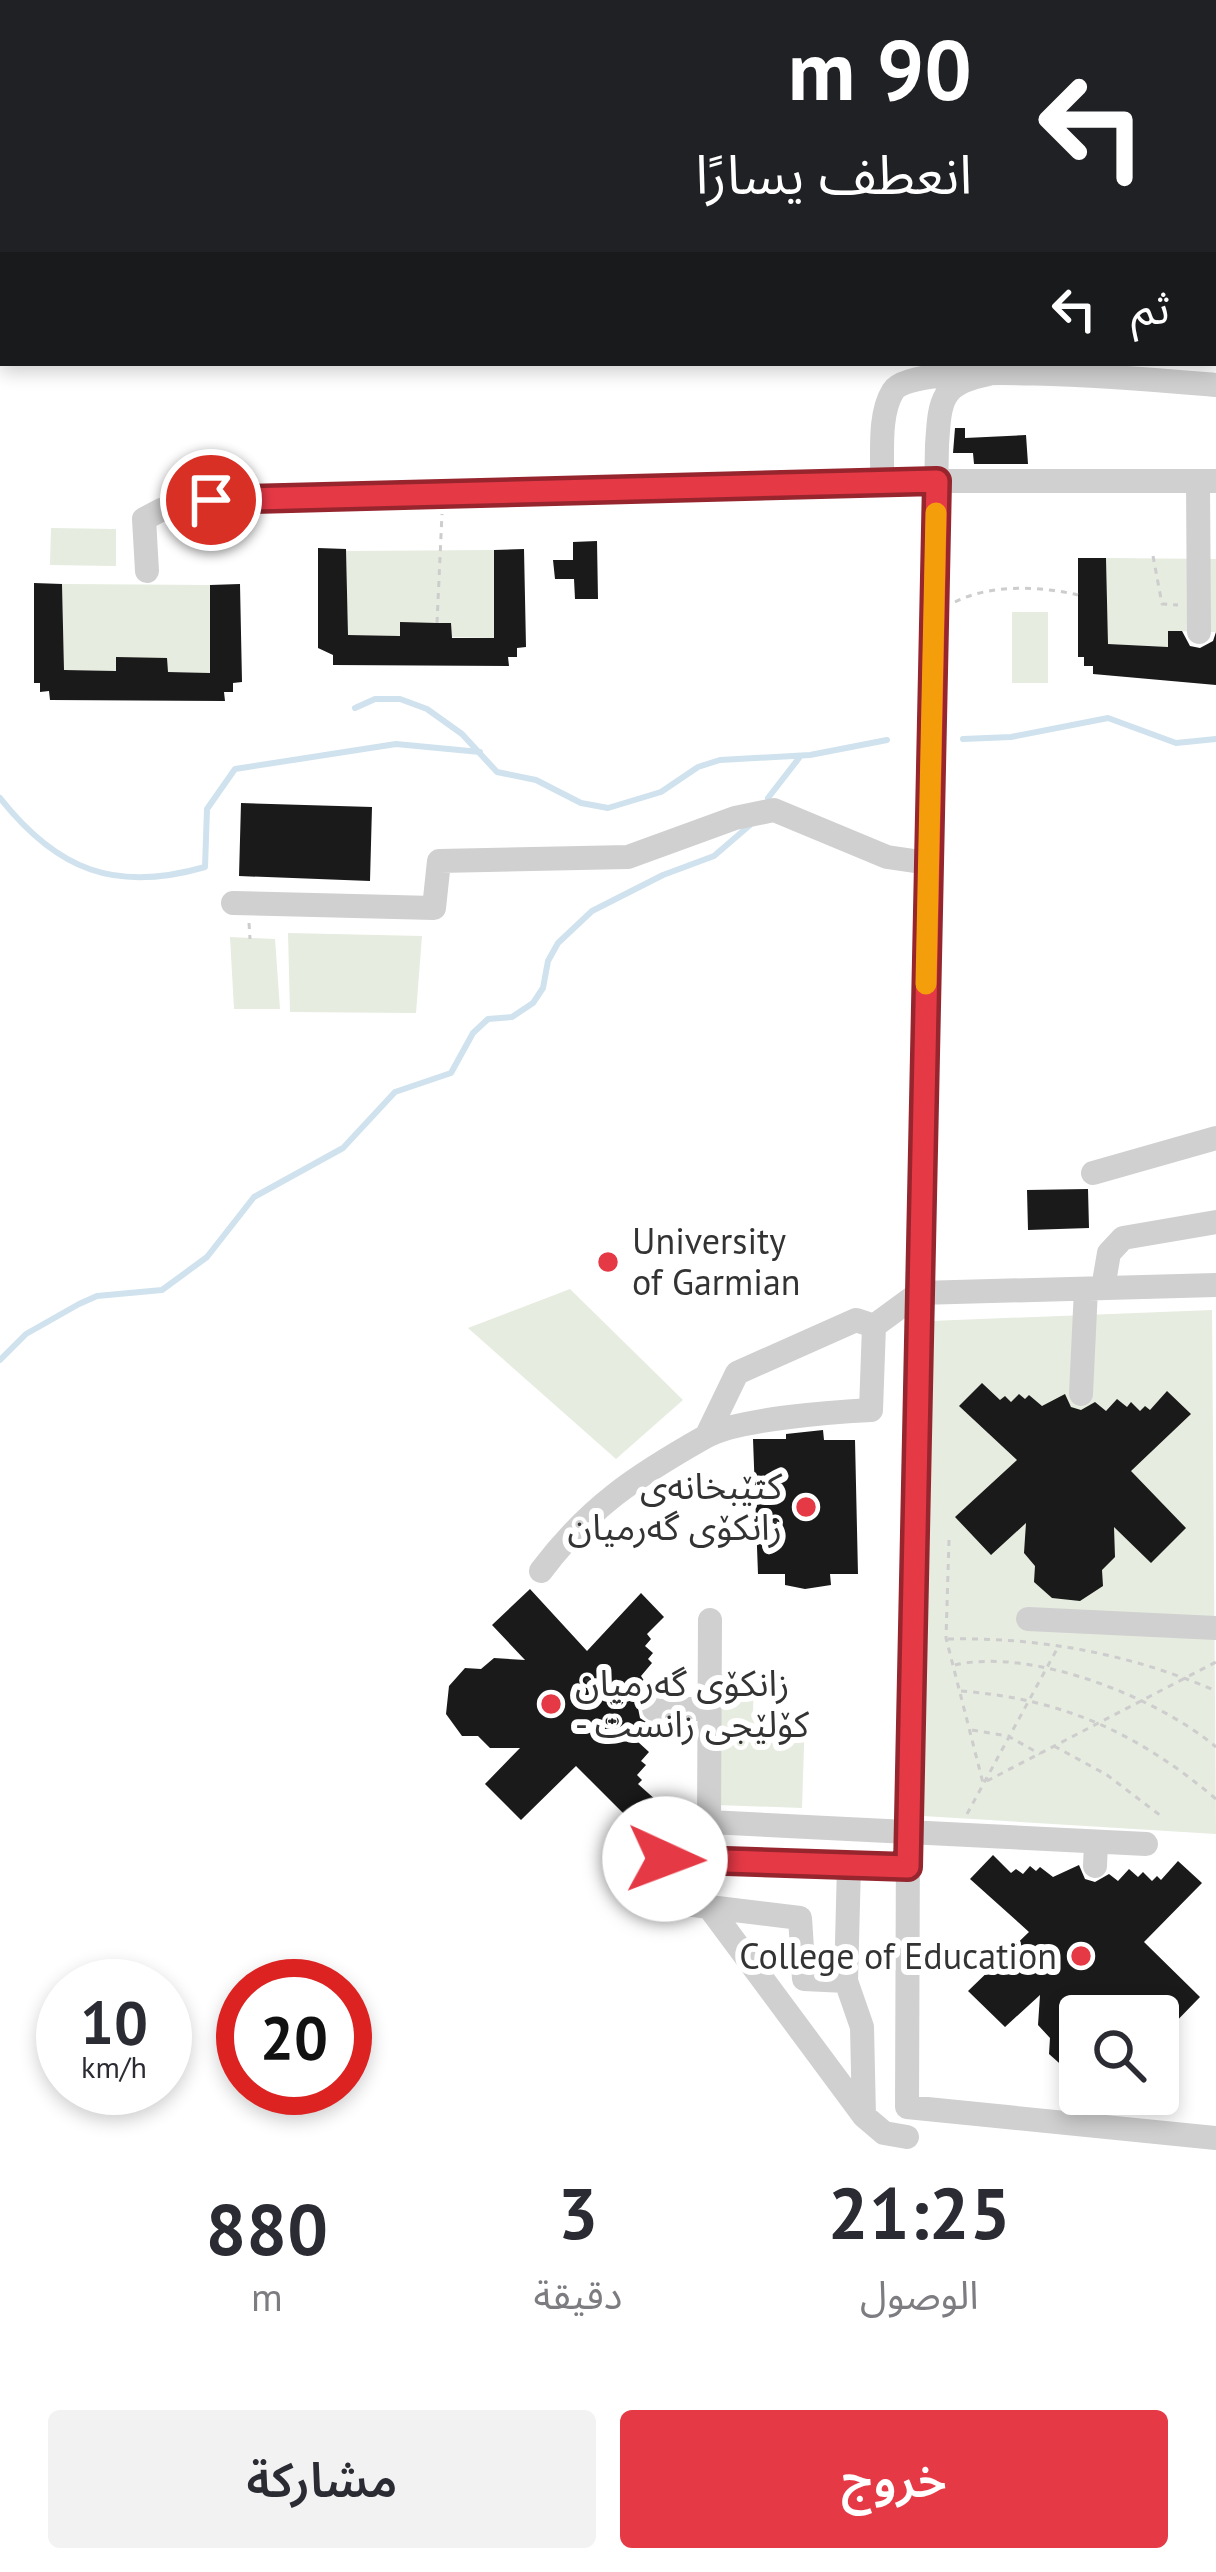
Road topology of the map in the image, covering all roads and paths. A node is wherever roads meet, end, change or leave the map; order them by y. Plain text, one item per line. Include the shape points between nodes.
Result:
1 (989, 374) junction
2 (1216, 385) edge
3 (937, 481) junction
4 (1207, 481) edge
5 (882, 484) junction
6 (443, 494) junction
7 (1154, 556) dead end
8 (148, 571) dead end
9 (1078, 596) dead end
10 (934, 617) junction
11 (1199, 619) joint
12 (437, 623) dead end
13 (928, 863) junction
14 (233, 903) dead end
15 (1216, 1138) edge
16 (1093, 1174) dead end
17 (1216, 1222) edge
18 (1216, 1286) edge
19 (1094, 1289) junction
20 (919, 1293) junction
21 (874, 1326) junction
22 (1082, 1394) dead end
23 (707, 1435) junction
24 (949, 1540) dead end
25 (541, 1571) dead end
26 (1028, 1619) dead end
27 (710, 1620) dead end
28 (1072, 1621) junction
29 (1216, 1628) edge
30 (946, 1639) junction
31 (1059, 1646) junction
32 (1216, 1661) edge
33 (953, 1666) junction
34 (1045, 1670) junction
35 (1186, 1678) junction
36 (959, 1691) junction
37 (1216, 1691) edge
38 (1029, 1699) junction
39 (1141, 1701) junction
40 (654, 1709) dead end
41 (709, 1709) junction
42 (1099, 1723) junction
43 (970, 1730) junction
44 (1008, 1736) junction
45 (1054, 1746) junction
46 (1216, 1747) edge
47 (1040, 1754) junction
48 (983, 1783) junction
49 (1216, 1799) edge
50 (1161, 1816) dead end
51 (908, 1835) junction
52 (956, 1836) junction
53 (1146, 1844) dead end
54 (849, 1865) junction
55 (908, 1867) junction
56 (709, 1907) junction
57 (846, 1981) junction
58 (907, 2107) junction
59 (864, 2116) junction
60 (1216, 2138) edge
61 (909, 2144) edge

1 - 2 street
1 - 3 street via 946,393
1 - 5 street via 920,375 893,389
3 - 4 street
3 - 5 street
3 - 10 street
4 - 11 street
5 - 6 street
6 - 8 street via 211,500 161,509 144,519
6 - 12 path
7 - 11 path via 1162,604
9 - 10 path via 987,591
10 - 13 street
13 - 14 street via 887,856 774,810 628,857 440,861 434,908
13 - 20 street
15 - 16 street
17 - 19 street via 1123,1238
18 - 19 street
19 - 20 street
19 - 22 street
20 - 21 street
20 - 51 street
21 - 23 street via 856,1320 737,1373
21 - 23 street via 871,1410 811,1413
23 - 25 street via 613,1492
24 - 30 path
26 - 28 street
27 - 41 street
28 - 29 street
28 - 31 path
30 - 31 path
30 - 33 path
31 - 34 path
31 - 35 path
32 - 35 path
33 - 34 path
33 - 36 path
34 - 38 path
34 - 39 path
35 - 37 path
35 - 39 path
36 - 38 path
36 - 43 path
38 - 42 path
38 - 44 path
39 - 42 path
39 - 46 path
40 - 41 street
41 - 51 street via 709,1822
42 - 45 path
42 - 49 path
43 - 44 path
43 - 48 path
44 - 47 path
44 - 48 path
45 - 47 path
45 - 50 path
47 - 48 path
48 - 52 path
51 - 52 street
51 - 55 street
52 - 53 street via 1096,1854
54 - 55 street
54 - 56 street via 665,1859 659,1901
54 - 57 street
55 - 58 street
56 - 57 street via 800,1918 804,1978
56 - 59 street
57 - 59 street via 862,2026
58 - 60 street
58 - 61 street
59 - 61 street

